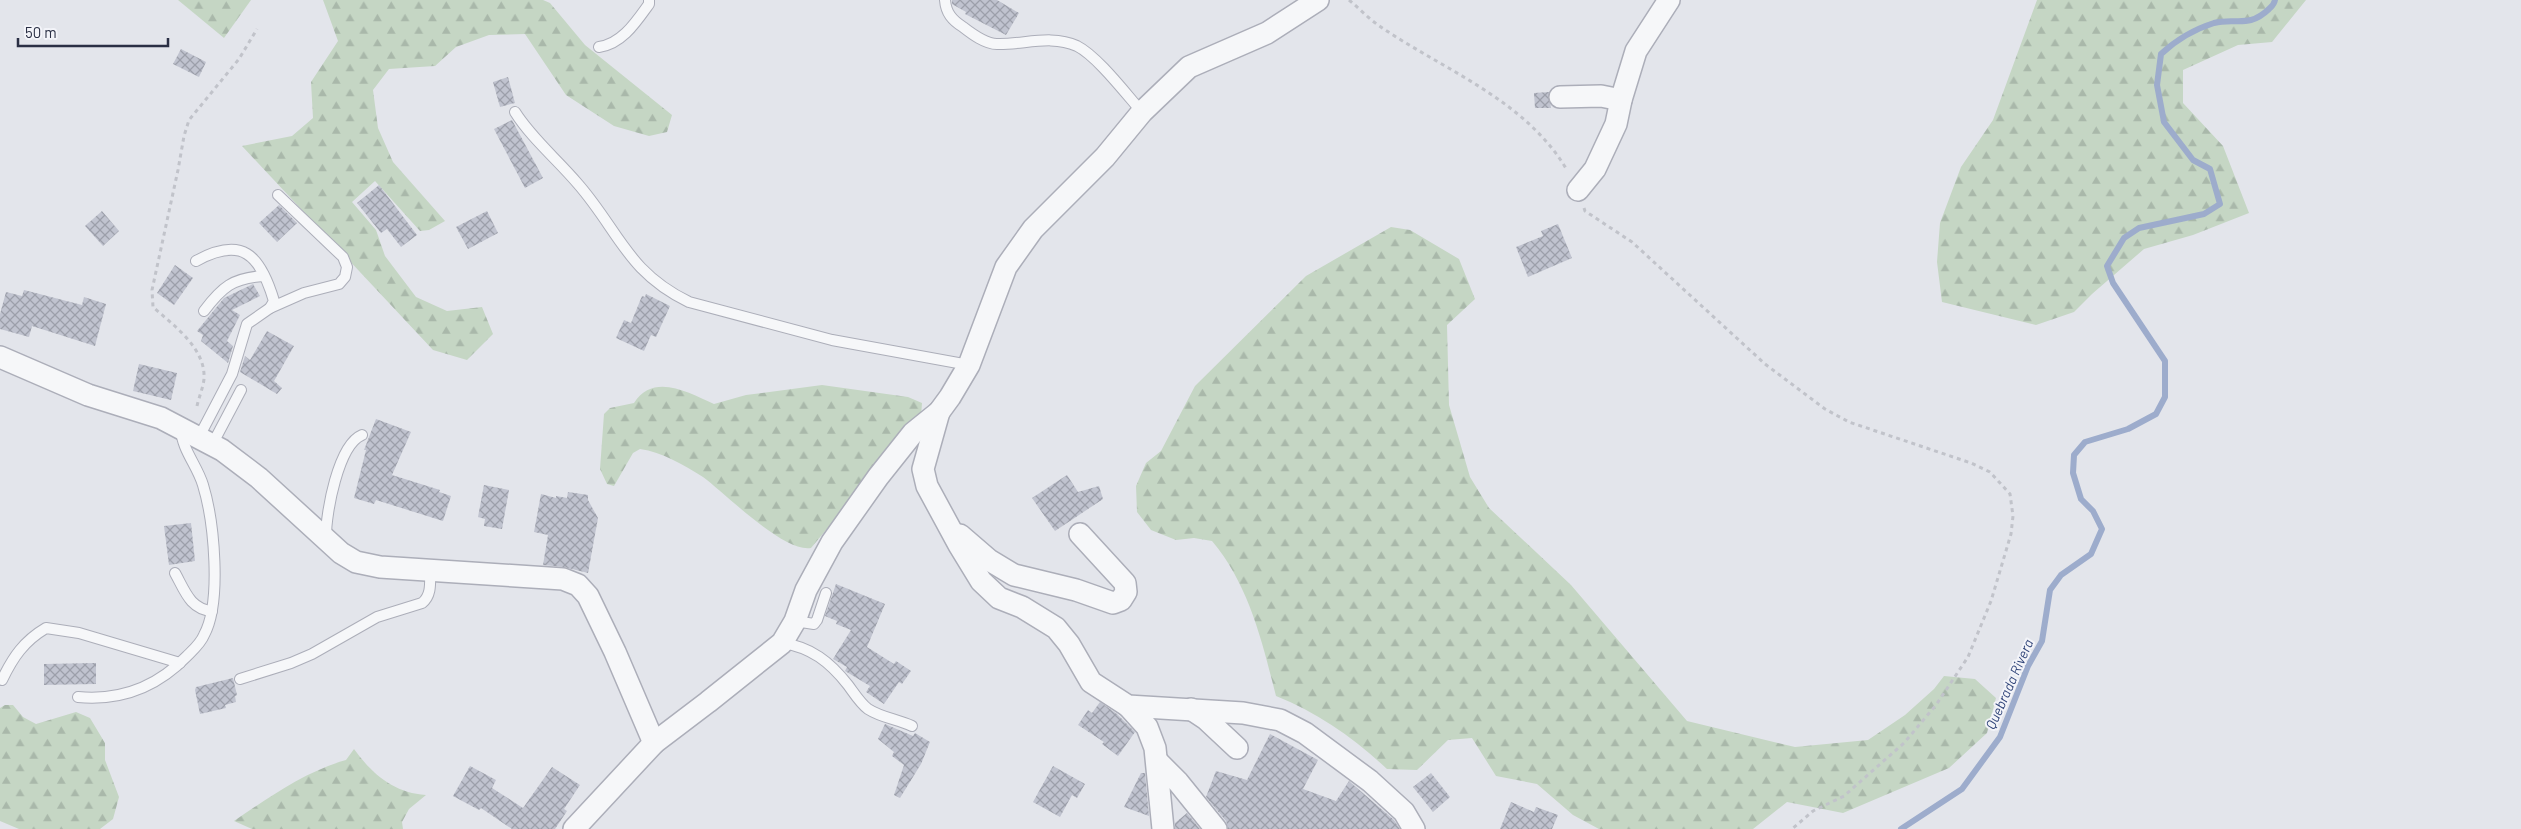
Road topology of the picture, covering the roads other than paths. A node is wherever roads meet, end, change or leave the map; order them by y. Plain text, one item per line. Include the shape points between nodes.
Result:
1 (649, 0) edge
2 (945, 0) edge
3 (1318, 0) edge
4 (1668, 0) edge
5 (599, 47) dead end
6 (1560, 97) dead end
7 (1621, 100) junction
8 (515, 112) dead end
9 (1142, 112) junction
10 (1578, 190) road end
11 (278, 194) dead end
12 (196, 261) dead end
13 (263, 276) junction
14 (270, 308) junction
15 (204, 311) dead end
16 (0, 357) edge
17 (969, 365) junction
18 (241, 390) dead end
19 (939, 412) junction
20 (362, 435) dead end
21 (196, 436) junction
22 (952, 529) junction
23 (1080, 534) dead end
24 (326, 540) junction
25 (430, 570) junction
26 (175, 573) dead end
27 (826, 592) dead end
28 (212, 611) junction
29 (795, 621) junction
30 (782, 643) junction
31 (180, 663) junction
32 (240, 679) dead end
33 (2, 680) dead end
34 (78, 697) dead end
35 (1128, 706) junction
36 (1191, 708) junction
37 (912, 726) dead end
38 (654, 743) junction
39 (1237, 748) dead end
40 (1158, 762) junction
41 (574, 829) edge
42 (1163, 829) edge
43 (1216, 829) edge
44 (1414, 829) edge

1 - 5 lane via 624,35 610,46
2 - 9 lane via 946,11 957,23 974,36 995,45 1049,40 1077,46 1094,59
3 - 9 street via 1267,33 1188,67
4 - 7 street via 1636,51
6 - 7 street via 1602,96
7 - 10 street via 1616,124 1595,169
8 - 17 lane via 526,130 578,184 623,248 652,280 669,292 689,302 832,340
9 - 17 street via 1105,157 1033,229 1012,256
11 - 14 lane via 343,257 347,267 339,284 304,293
12 - 13 lane via 215,251 243,250 254,258
13 - 14 lane via 274,301
13 - 15 lane via 244,277 230,283 216,294
14 - 21 lane via 247,324 232,374
16 - 21 street via 88,395 160,418
17 - 19 street
18 - 21 lane
19 - 22 street via 923,468 927,486
19 - 29 street via 913,433 832,542 806,590
20 - 24 lane via 354,438 346,450 326,522
21 - 24 street via 259,478
21 - 28 lane via 182,441 203,485 216,576
22 - 23 street via 989,560 1014,575 1113,603 1121,600 1126,592 1125,583
22 - 35 street via 981,581 999,598 1022,607 1056,628 1091,682
24 - 25 street via 341,553 366,566
25 - 32 lane via 430,587 427,599 422,603 377,617 291,663
25 - 38 street via 563,579 578,585 588,596 615,652
26 - 28 lane via 192,604
27 - 29 lane via 814,624
28 - 31 lane via 204,636
29 - 30 street
30 - 37 lane via 814,652 835,669 868,708 885,718
30 - 38 street
31 - 33 lane via 79,633 46,628 18,650
31 - 34 lane via 166,676 140,690 116,697
35 - 36 street
35 - 40 street via 1147,727
36 - 39 street
36 - 44 street via 1280,720 1305,733 1370,781 1404,812
38 - 41 street
40 - 42 street
40 - 43 street

